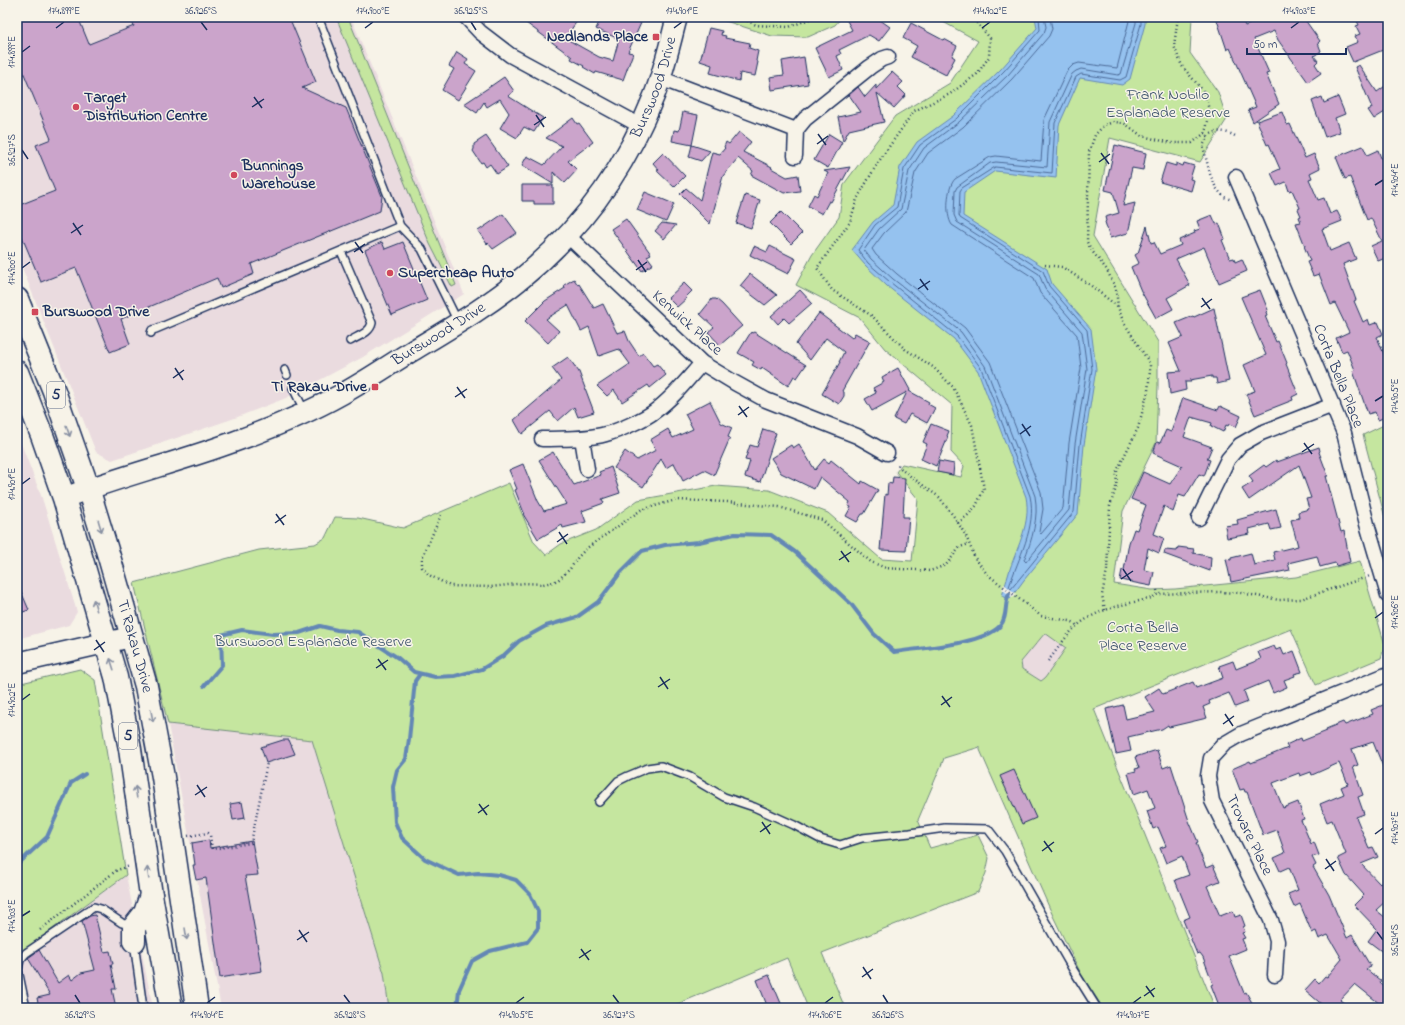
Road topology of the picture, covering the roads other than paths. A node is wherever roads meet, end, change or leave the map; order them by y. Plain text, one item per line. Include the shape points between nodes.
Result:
1 (318, 17) edge
2 (466, 17) edge
3 (677, 17) edge
4 (888, 57) dead end
5 (660, 78) junction
6 (641, 126) junction
7 (796, 130) junction
8 (795, 156) dead end
9 (1236, 177) dead end
10 (400, 226) junction
11 (568, 236) junction
12 (341, 251) junction
13 (18, 306) edge
14 (458, 322) junction
15 (17, 328) edge
16 (151, 333) dead end
17 (350, 341) dead end
18 (702, 363) junction
19 (18, 378) edge
20 (293, 388) dead end
21 (1333, 405) junction
22 (305, 413) junction
23 (582, 438) junction
24 (542, 439) dead end
25 (887, 453) dead end
26 (587, 469) dead end
27 (88, 488) junction
28 (64, 498) junction
29 (1199, 518) dead end
30 (1388, 595) edge
31 (131, 637) junction
32 (105, 643) junction
33 (17, 663) edge
34 (1388, 674) edge
35 (130, 749) junction
36 (599, 802) dead end
37 (179, 831) junction
38 (151, 895) junction
39 (134, 934) junction
40 (164, 968) junction
41 (1274, 975) dead end
42 (26, 1008) edge
43 (143, 1008) edge
44 (171, 1008) edge
45 (197, 1008) edge
46 (1097, 1008) edge

1 - 10 lane
2 - 6 street via 480,32 510,55
3 - 5 street, Burswood Drive
4 - 7 street via 870,67
5 - 6 street, Burswood Drive
5 - 7 street
6 - 11 street, Burswood Drive via 609,182
7 - 8 street
9 - 21 street, Corta Bella Place
10 - 12 lane
10 - 14 lane via 422,249
11 - 14 street, Burswood Drive via 519,281
11 - 18 street, Kenwick Place
12 - 16 lane via 156,328
12 - 17 lane via 372,323 368,331
13 -> 27 main road, Ti Rakau Drive / 5 via 54,391
14 - 22 street, Burswood Drive via 342,394
15 - 19 main road via 30,366 28,373
18 - 23 street via 673,396 654,412 606,434
18 - 25 street, Kenwick Place via 766,400 857,436
19 - 28 main road, Ti Rakau Drive / 5
20 - 22 lane
21 - 29 street via 1261,433 1240,445 1228,459
21 - 30 street, Corta Bella Place via 1344,434
22 - 27 street, Burswood Drive via 219,448
23 - 24 street
23 - 26 street
27 - 28 street, Burswood Drive
27 -> 31 main road, Ti Rakau Drive / 5
32 -> 28 main road, Ti Rakau Drive / 5
31 - 32 street
31 -> 37 main road, Ti Rakau Drive / 5 via 146,686
32 - 33 street
35 -> 32 main road, Ti Rakau Drive / 5 via 116,677
34 - 41 street, Trovare Place via 1241,734 1224,744 1211,758 1208,776 1212,801 1271,920 1277,941
35 - 37 main road via 147,774 158,815 163,823
38 -> 35 main road, Ti Rakau Drive / 5
36 - 46 lane via 618,781 647,768 661,766 690,777 724,796 754,807 820,839 840,845 862,838 945,828 988,829 1005,851
37 - 40 main road via 161,832 160,840 168,887 171,929
37 -> 45 main road, Ti Rakau Drive / 5
38 - 39 main road
38 - 40 main road, Ti Rakau Drive / 5
39 - 42 lane via 122,923 94,907 26,953 20,960 18,970
39 - 43 lane
40 - 44 main road, Ti Rakau Drive / 5

